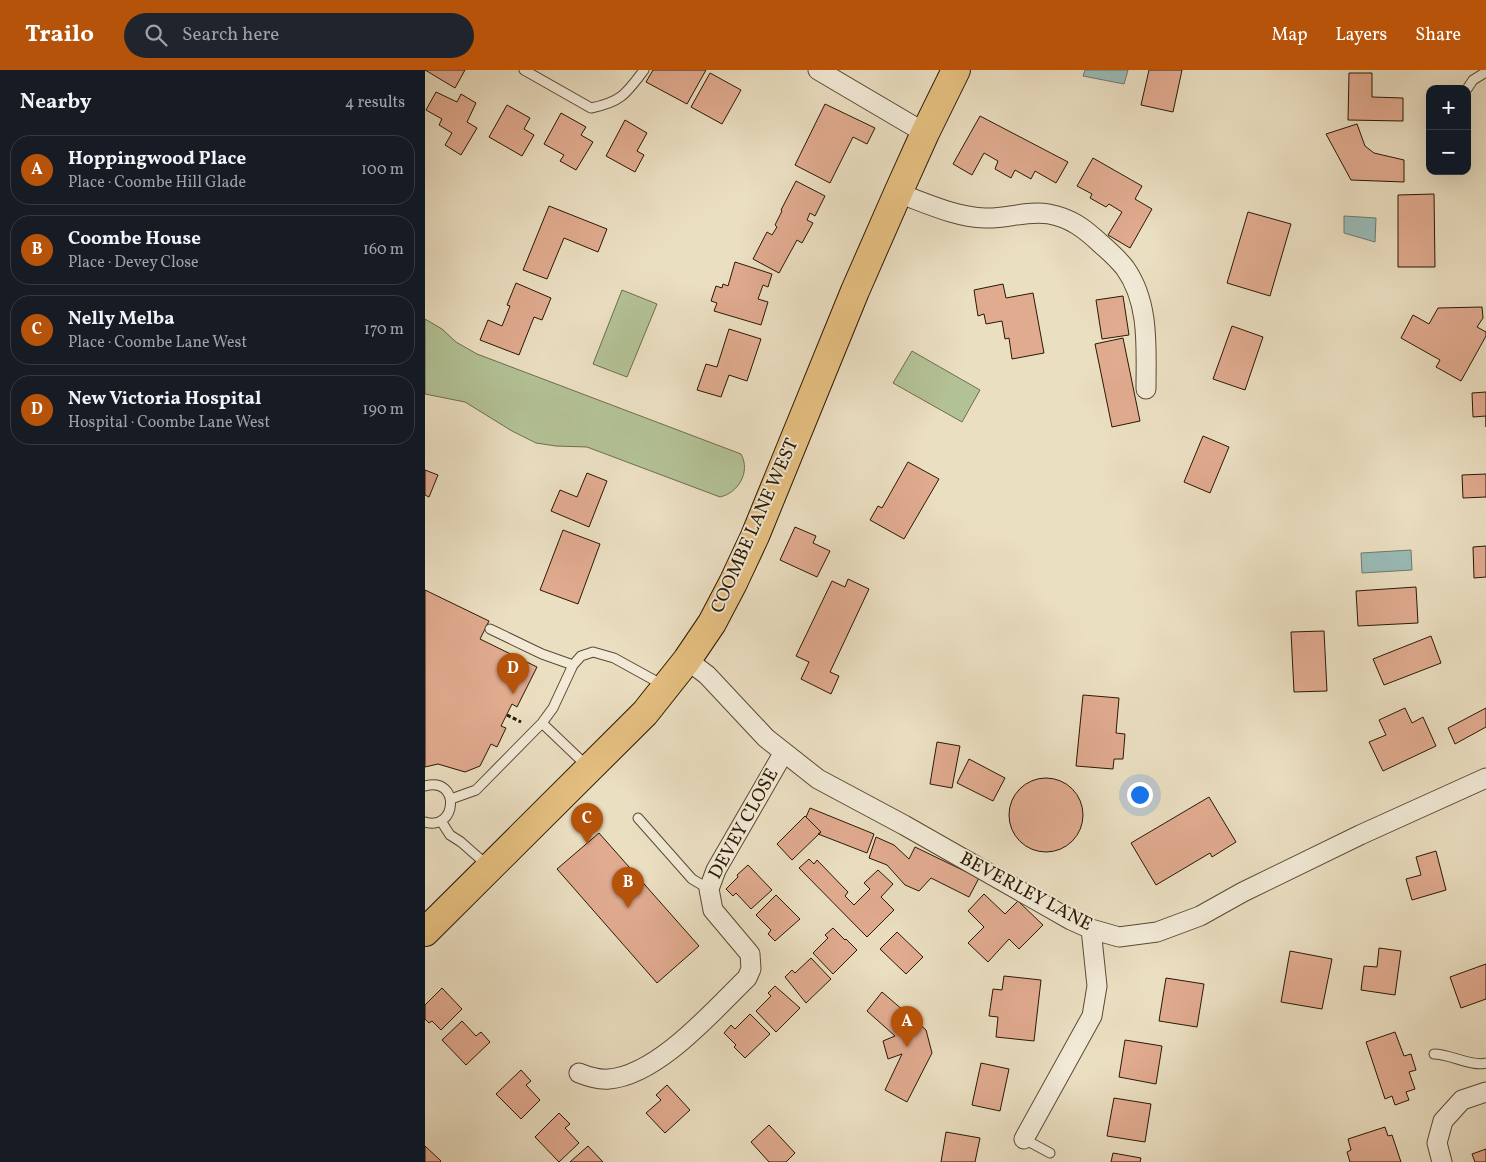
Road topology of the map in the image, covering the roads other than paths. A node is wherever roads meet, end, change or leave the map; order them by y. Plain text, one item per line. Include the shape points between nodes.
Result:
1 (524, 70) edge
2 (645, 70) edge
3 (818, 70) edge
4 (956, 70) edge
5 (1486, 72) edge
6 (1470, 85) edge
7 (925, 133) junction
8 (898, 193) junction
9 (1146, 388) dead end
10 (490, 628) dead end
11 (687, 660) junction
12 (573, 665) junction
13 (666, 687) junction
14 (542, 723) junction
15 (784, 752) junction
16 (589, 768) junction
17 (1486, 778) edge
18 (425, 786) edge
19 (451, 799) junction
20 (638, 818) dead end
21 (441, 821) junction
22 (425, 822) edge
23 (489, 867) junction
24 (709, 889) junction
25 (1091, 929) junction
26 (425, 932) edge
27 (1434, 1054) dead end
28 (1486, 1063) edge
29 (579, 1073) dead end
30 (1486, 1092) edge
31 (1025, 1139) joint
32 (1050, 1153) dead end
33 (1441, 1162) edge

1 - 2 lane via 591,108 608,105 624,96
3 - 7 street
4 - 7 main road, COOMBE LANE WEST
5 - 6 lane
7 - 8 main road, COOMBE LANE WEST
8 - 9 street via 970,216 1047,214 1082,227 1124,267 1136,287 1144,312
8 - 11 main road, COOMBE LANE WEST via 755,536 712,623
10 - 12 lane via 542,654
11 - 13 main road, COOMBE LANE WEST
11 - 15 street, BEVERLEY LANE via 707,675 766,738
12 - 13 lane via 581,656 593,652 614,658
12 - 14 lane via 553,708
13 - 16 main road, COOMBE LANE WEST via 645,713
14 - 16 lane
14 - 19 lane via 475,790
15 - 24 street, DEVEY CLOSE via 716,870
15 - 25 street, BEVERLEY LANE via 818,779
16 - 23 main road, COOMBE LANE WEST
17 - 25 street, BEVERLEY LANE via 1360,835 1200,916 1157,932 1119,937
18 - 19 lane via 439,786
19 - 21 lane via 449,812
20 - 24 lane via 692,879
21 - 22 lane
21 - 23 lane via 450,835
23 - 26 main road, COOMBE LANE WEST
24 - 29 street, DEVEY CLOSE via 713,910 750,954 751,969 747,978 688,1035 655,1061 631,1074 608,1079
25 - 31 street via 1097,986 1092,1016
27 - 28 lane
30 - 33 street via 1462,1100 1443,1121 1437,1143
31 - 32 lane

